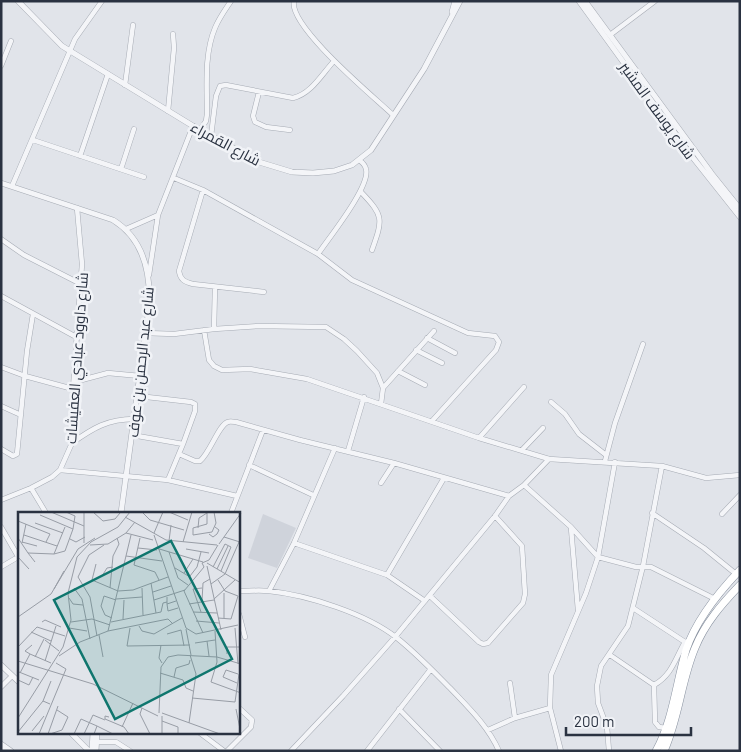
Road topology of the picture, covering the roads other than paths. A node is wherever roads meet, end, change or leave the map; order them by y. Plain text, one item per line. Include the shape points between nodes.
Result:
1 (18, 1) edge
2 (102, 1) edge
3 (231, 1) edge
4 (294, 1) edge
5 (455, 1) edge
6 (460, 1) edge
7 (578, 1) edge
8 (586, 1) edge
9 (655, 1) edge
10 (452, 15) junction
11 (133, 25) dead end
12 (173, 34) dead end
13 (610, 35) junction
14 (11, 41) dead end
15 (70, 51) junction
16 (334, 61) junction
17 (1, 66) edge
18 (108, 74) junction
19 (125, 85) junction
20 (260, 92) junction
21 (168, 111) junction
22 (393, 115) junction
23 (193, 126) junction
24 (134, 129) dead end
25 (200, 130) junction
26 (290, 130) dead end
27 (211, 136) junction
28 (33, 140) junction
29 (80, 156) junction
30 (359, 160) junction
31 (121, 169) junction
32 (144, 178) dead end
33 (174, 178) junction
34 (1, 183) edge
35 (12, 186) junction
36 (203, 190) junction
37 (360, 192) junction
38 (77, 208) junction
39 (740, 209) edge
40 (158, 215) junction
41 (740, 217) edge
42 (126, 229) junction
43 (1, 239) edge
44 (372, 250) dead end
45 (318, 254) junction
46 (149, 275) junction
47 (81, 284) junction
48 (215, 287) junction
49 (264, 292) dead end
50 (1, 296) edge
51 (33, 314) junction
52 (214, 329) junction
53 (204, 330) junction
54 (434, 330) dead end
55 (145, 333) junction
56 (78, 338) junction
57 (427, 338) junction
58 (643, 344) dead end
59 (416, 350) junction
60 (455, 353) dead end
61 (442, 363) dead end
62 (1, 367) edge
63 (398, 371) junction
64 (25, 376) junction
65 (140, 376) junction
66 (74, 382) junction
67 (425, 385) dead end
68 (524, 387) dead end
69 (384, 388) junction
70 (73, 389) junction
71 (138, 396) junction
72 (364, 397) junction
73 (551, 402) dead end
74 (381, 404) junction
75 (1, 406) edge
76 (21, 415) junction
77 (134, 419) junction
78 (432, 421) junction
79 (542, 428) dead end
80 (263, 430) junction
81 (132, 435) junction
82 (479, 438) junction
83 (72, 443) junction
84 (183, 444) junction
85 (335, 448) junction
86 (1, 449) edge
87 (522, 450) junction
88 (348, 452) junction
89 (179, 454) junction
90 (606, 455) junction
91 (549, 459) junction
92 (605, 461) junction
93 (615, 462) junction
94 (394, 463) junction
95 (249, 465) junction
96 (662, 466) junction
97 (60, 470) junction
98 (740, 475) edge
99 (127, 476) junction
100 (444, 478) junction
101 (168, 480) junction
102 (381, 483) dead end
103 (524, 485) junction
104 (31, 488) junction
105 (740, 495) edge
106 (237, 496) junction
107 (313, 496) junction
108 (509, 496) junction
109 (1, 500) edge
110 (45, 512) edge
111 (121, 512) edge
112 (231, 512) edge
113 (652, 513) junction
114 (722, 514) dead end
115 (495, 516) junction
116 (1, 527) edge
117 (571, 527) junction
118 (294, 543) junction
119 (598, 557) junction
120 (18, 558) edge
121 (643, 566) junction
122 (1, 567) edge
123 (738, 572) edge
124 (387, 575) junction
125 (740, 585) edge
126 (269, 591) junction
127 (240, 592) edge
128 (430, 596) junction
129 (715, 599) junction
130 (426, 601) junction
131 (633, 608) junction
132 (578, 612) junction
133 (240, 618) edge
134 (245, 637) dead end
135 (396, 637) junction
136 (688, 641) junction
137 (610, 655) junction
138 (1, 665) edge
139 (431, 669) junction
140 (12, 676) junction
141 (18, 681) edge
142 (510, 683) dead end
143 (654, 686) junction
144 (1, 687) edge
145 (550, 708) junction
146 (240, 709) edge
147 (400, 709) junction
148 (515, 718) junction
149 (666, 728) junction
150 (488, 730) junction
151 (72, 734) edge
152 (95, 734) edge
153 (95, 734) edge
154 (201, 734) edge
155 (96, 742) junction
156 (1, 744) edge
157 (438, 750) edge
158 (11, 751) edge
159 (92, 751) edge
160 (130, 751) edge
161 (226, 751) edge
162 (291, 751) edge
163 (367, 751) edge
164 (499, 751) edge
165 (561, 751) edge
166 (608, 751) edge
167 (656, 751) edge
168 (664, 751) edge

1 - 15 street, شارع القمراء
2 - 15 street via 84,24
3 - 25 street via 212,36 208,57 207,114
4 - 16 street via 293,10 298,19
5 - 10 street, شارع القمراء
6 - 10 street, شارع القمراء
7 - 41 street, شارع يوسف المشير
8 - 13 street, شارع يوسف المشير
9 - 13 street
10 - 22 street, شارع القمراء via 424,69
11 - 19 street
12 - 21 street
13 - 39 street, شارع يوسف المشير
14 - 17 street
15 - 18 street, شارع القمراء
15 - 28 street
16 - 20 street via 302,96 292,98
16 - 22 street
18 - 19 street, شارع القمراء
18 - 29 street
19 - 21 street, شارع القمراء
20 - 26 street via 253,116 255,122
20 - 27 street via 220,86
21 - 23 street, شارع القمراء
22 - 30 street, شارع القمراء via 374,145
23 - 25 street, شارع القمراء
23 - 33 street
24 - 31 street
25 - 27 street, شارع القمراء
27 - 30 street, شارع القمراء via 259,162 292,172 334,171
28 - 29 street
28 - 35 street
29 - 31 street
30 - 37 street via 367,173
31 - 32 street
33 - 36 street
33 - 40 street
34 - 35 street, شارع عبد الرحمن بن عوف
35 - 38 street, شارع عبد الرحمن بن عوف
36 - 45 street
36 - 48 street via 179,271 186,282
37 - 44 street via 380,216 381,225
37 - 45 street
38 - 42 street, شارع عبد الرحمن بن عوف via 113,220
38 - 47 street, شارع داوود عبادي العفيشات
40 - 42 street
40 - 46 street
42 - 46 street, شارع عبد الرحمن بن عوف via 141,253
43 - 47 street via 24,255
45 - 78 street via 352,280 468,333 490,334 498,339 496,350
46 - 55 street, شارع عبد الرحمن بن عوف
47 - 56 street, شارع داوود عبادي العفيشات
48 - 49 street
48 - 52 street
50 - 51 street
51 - 56 street
51 - 64 street
52 - 53 street
52 - 69 street via 258,326 326,328 357,351 377,373
53 - 55 street
53 - 72 street via 209,360 217,369 250,369 292,376
54 - 57 street
55 - 65 street, شارع عبد الرحمن بن عوف
56 - 66 street, شارع داوود عبادي العفيشات
57 - 59 street
57 - 60 street
58 - 90 street
59 - 61 street
59 - 63 street
62 - 64 street
63 - 67 street
63 - 69 street
64 - 70 street
64 - 76 street
65 - 66 street via 108,373
65 - 71 street, شارع عبد الرحمن بن عوف
66 - 70 street, شارع داوود عبادي العفيشات
68 - 82 street
69 - 74 street
70 - 83 street, شارع داوود عبادي العفيشات
71 - 77 street, شارع عبد الرحمن بن عوف
71 - 84 street via 196,404
72 - 74 street
72 - 88 street
73 - 90 street via 565,414 579,434
74 - 78 street
75 - 76 street
76 - 86 street via 17,454 13,456
77 - 81 street, شارع عبد الرحمن بن عوف
77 - 83 street via 112,420
78 - 82 street
79 - 87 street
80 - 85 street
80 - 89 street via 228,422 223,424 202,459 195,461
80 - 95 street
81 - 84 street
81 - 99 street, شارع عبد الرحمن بن عوف
82 - 87 street
83 - 97 street, شارع داوود عبادي العفيشات
84 - 89 street
85 - 88 street
85 - 107 street
87 - 91 street
88 - 94 street
89 - 101 street
90 - 92 street
91 - 92 street
91 - 103 street
92 - 93 street
93 - 96 street
93 - 119 street
94 - 100 street
94 - 102 street
95 - 106 street
95 - 107 street
96 - 98 street via 699,477
96 - 113 street
97 - 99 street
97 - 104 street
99 - 101 street
99 - 111 street, شارع عبد الرحمن بن عوف
100 - 108 street
100 - 124 street
101 - 106 street
103 - 108 street
103 - 117 street
104 - 109 street
104 - 110 street
105 - 114 street
106 - 112 street
107 - 118 street
108 - 115 street
113 - 121 street
113 - 123 street
115 - 128 street
115 - 128 street via 522,546 525,594 522,603 488,643 483,644
116 - 120 street
117 - 119 street
117 - 132 street
118 - 124 street
118 - 126 street
119 - 121 street
119 - 132 street
120 - 122 street
121 - 129 street via 661,570
121 - 131 street
123 - 129 highway
124 - 130 street
125 - 168 highway via 713,615 698,640 675,724
126 - 127 street
126 - 135 street via 353,613
128 - 130 street
129 - 136 highway
130 - 135 street
131 - 136 street
131 - 137 street via 628,626
132 - 145 street via 551,675
133 - 134 street
135 - 139 street
135 - 162 street
136 - 143 street via 664,680
136 - 149 highway
137 - 143 street
137 - 166 street via 601,666 597,686 598,703 607,728
138 - 140 street
139 - 147 street
139 - 150 street
140 - 141 street
140 - 144 street
142 - 148 street
143 - 149 street via 655,722
145 - 148 street
145 - 165 street
146 - 161 street via 253,723
147 - 157 street
147 - 163 street
148 - 150 street
149 - 167 highway
150 - 164 street
151 - 159 street
152 - 159 street
153 - 155 street
154 - 161 street
155 - 159 street
155 - 160 street via 116,742
156 - 158 street

